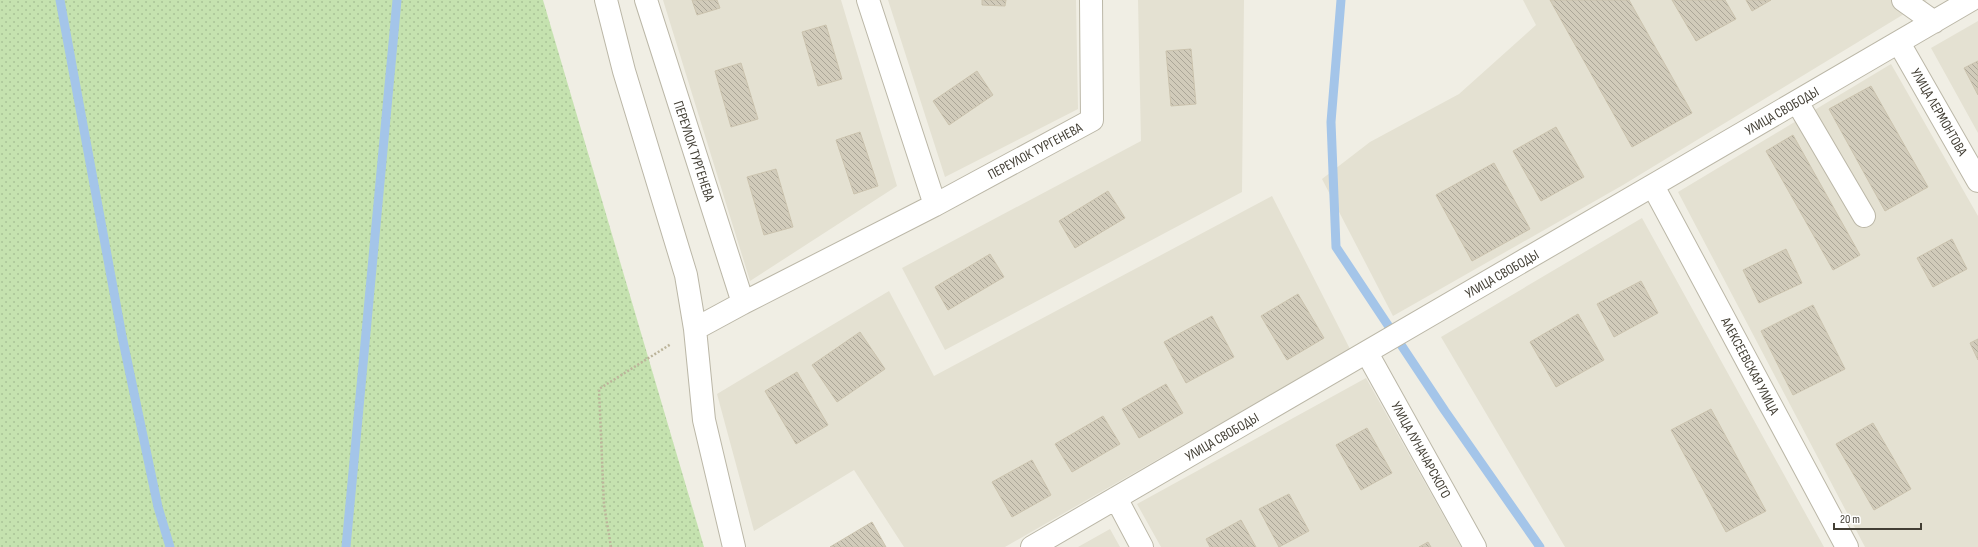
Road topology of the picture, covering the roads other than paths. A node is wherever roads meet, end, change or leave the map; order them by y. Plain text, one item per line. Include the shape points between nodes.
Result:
1 (606, 0) edge
2 (646, 0) edge
3 (868, 0) edge
4 (1092, 0) edge
5 (1903, 0) edge
6 (1971, 0) edge
7 (1934, 22) junction
8 (1899, 43) junction
9 (1797, 102) junction
10 (1978, 181) edge
11 (1653, 186) junction
12 (935, 205) junction
13 (1864, 216) dead end
14 (742, 302) junction
15 (695, 329) junction
16 (1367, 352) junction
17 (1116, 498) junction
18 (734, 547) edge
19 (1032, 547) edge
20 (1142, 547) edge
21 (1475, 547) edge
22 (1847, 547) edge

1 - 15 street via 624,71 686,275
2 - 14 street, ПЕРЕУЛОК ТУРГЕНЕВА
3 - 12 street
4 - 12 street, ПЕРЕУЛОК ТУРГЕНЕВА via 1092,120
5 - 7 street
6 - 7 street, УЛИЦА СВОБОДЫ
7 - 8 street, УЛИЦА СВОБОДЫ
8 - 9 street, УЛИЦА СВОБОДЫ
8 - 10 street, УЛИЦА ЛЕРМОНТОВА
9 - 11 street, УЛИЦА СВОБОДЫ
9 - 13 street
11 - 16 street, УЛИЦА СВОБОДЫ
11 - 22 street, АЛЕКСЕЕВСКАЯ УЛИЦА
12 - 14 street, ПЕРЕУЛОК ТУРГЕНЕВА
14 - 15 street, ПЕРЕУЛОК ТУРГЕНЕВА
15 - 18 street via 704,420
16 - 17 street, УЛИЦА СВОБОДЫ
16 - 21 street, УЛИЦА ЛУНАЧАРСКОГО
17 - 19 street, УЛИЦА СВОБОДЫ
17 - 20 street

